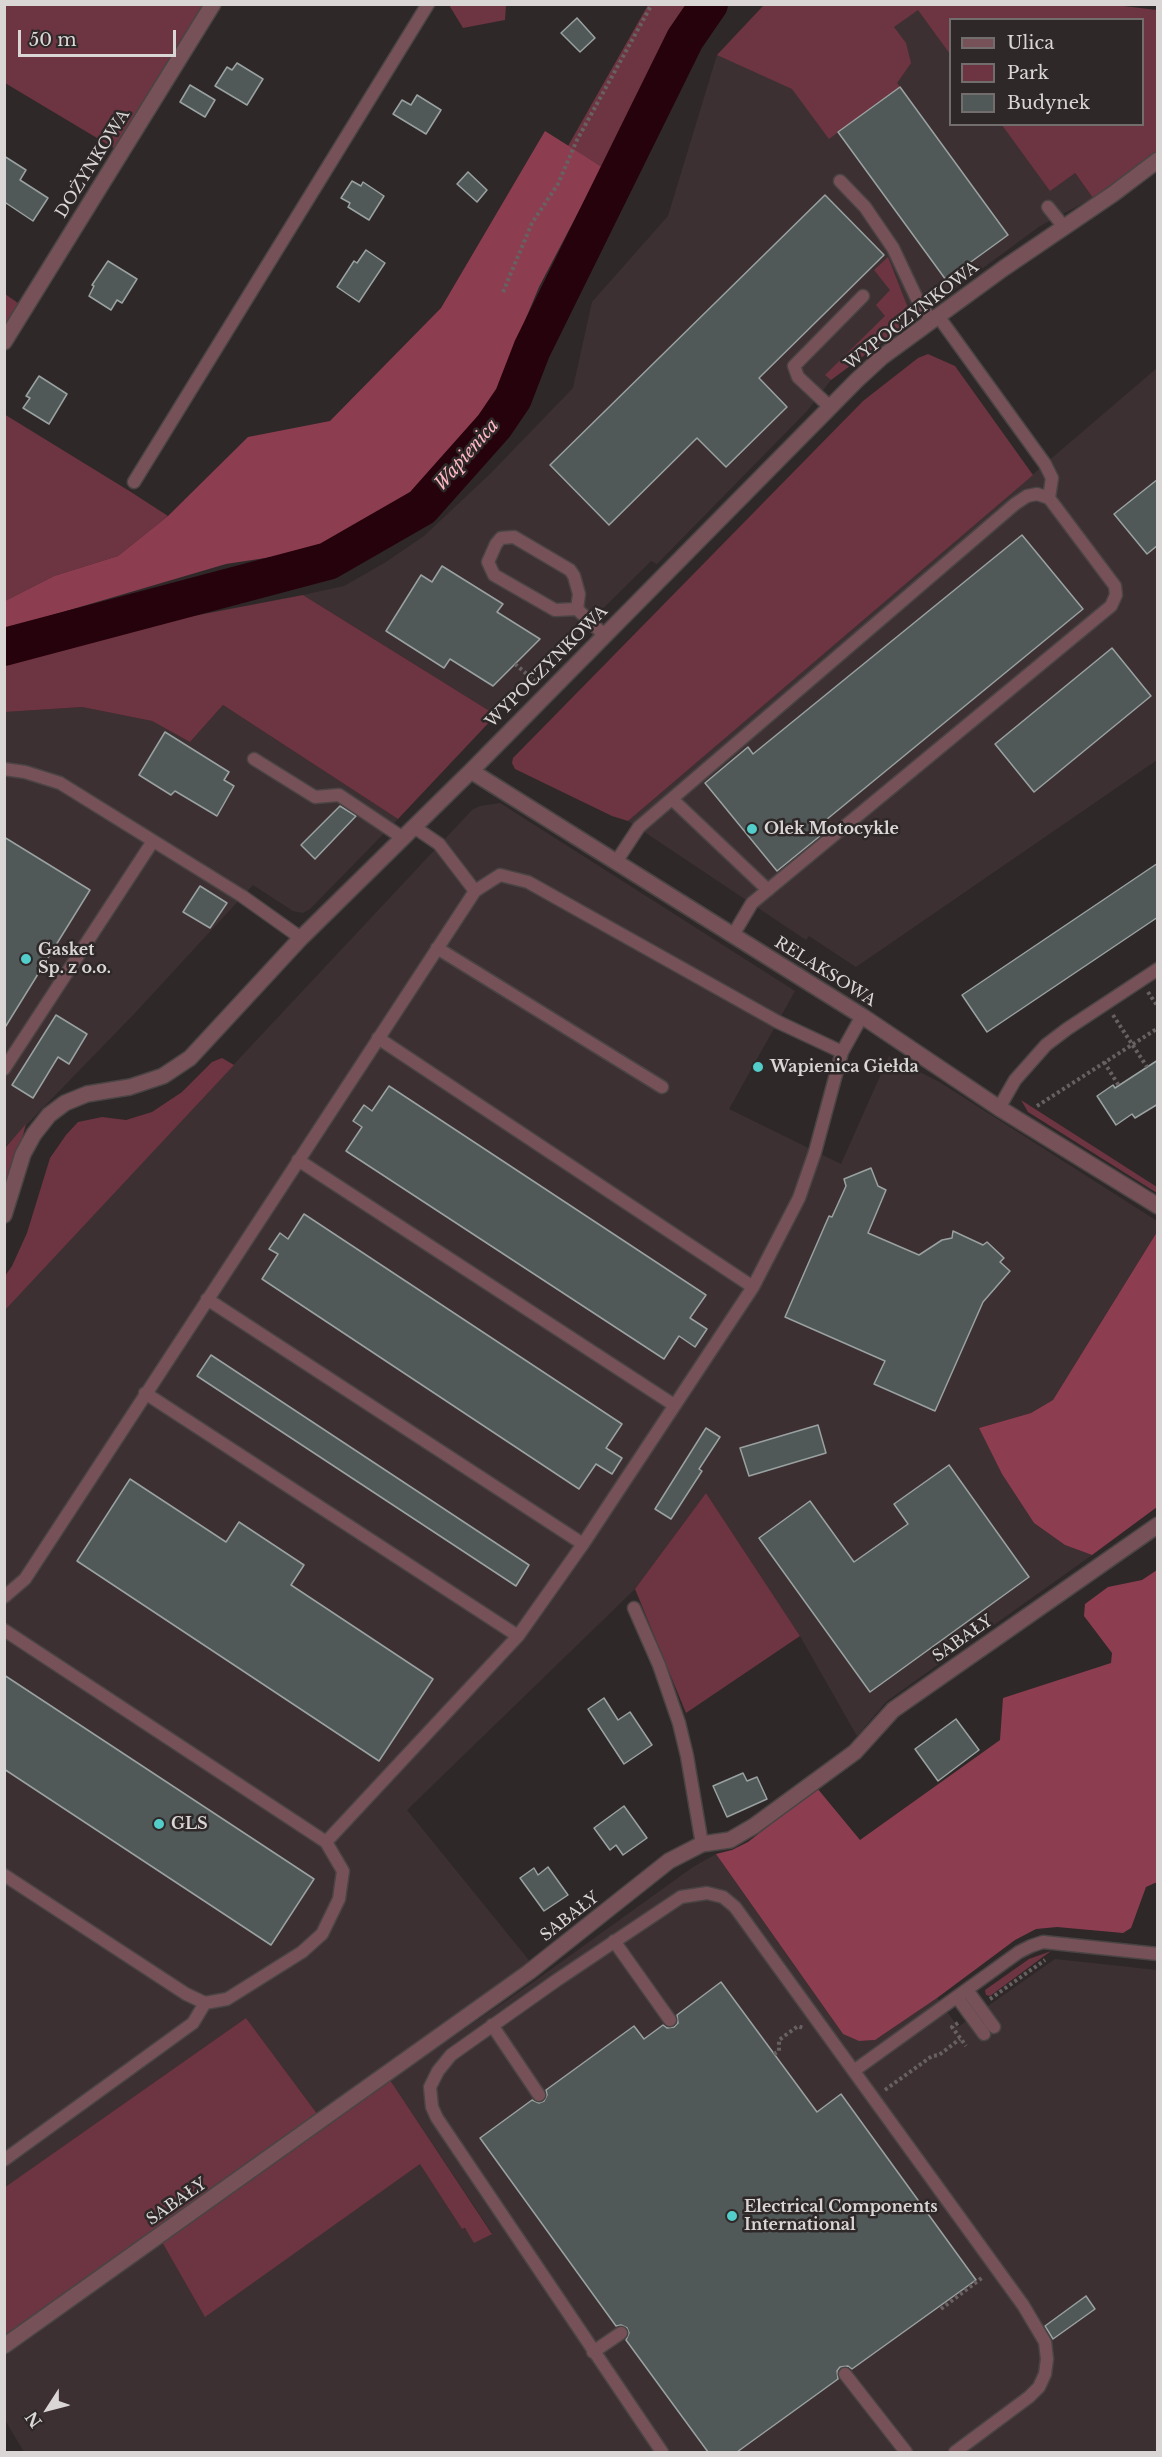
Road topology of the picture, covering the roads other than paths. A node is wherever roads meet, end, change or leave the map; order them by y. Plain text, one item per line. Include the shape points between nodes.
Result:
1 (213, 4) edge
2 (428, 4) edge
3 (1158, 160) edge
4 (840, 181) dead end
5 (1048, 207) dead end
6 (1064, 227) junction
7 (863, 296) dead end
8 (935, 318) junction
9 (4, 342) edge
10 (830, 407) junction
11 (134, 482) dead end
12 (1049, 498) junction
13 (577, 609) junction
14 (604, 635) junction
15 (254, 759) dead end
16 (4, 769) edge
17 (471, 771) junction
18 (672, 799) junction
19 (408, 833) junction
20 (153, 842) junction
21 (616, 862) junction
22 (768, 890) junction
23 (474, 891) junction
24 (733, 935) junction
25 (301, 938) junction
26 (438, 948) junction
27 (1158, 969) edge
28 (862, 1016) junction
29 (378, 1038) junction
30 (842, 1052) junction
31 (4, 1069) edge
32 (662, 1087) dead end
33 (999, 1108) junction
34 (298, 1160) junction
35 (1158, 1206) edge
36 (4, 1215) edge
37 (753, 1287) junction
38 (207, 1299) junction
39 (145, 1393) junction
40 (674, 1405) junction
41 (1158, 1525) edge
42 (583, 1544) junction
43 (4, 1597) edge
44 (634, 1608) dead end
45 (4, 1630) edge
46 (518, 1636) junction
47 (326, 1842) junction
48 (702, 1844) junction
49 (4, 1875) edge
50 (614, 1941) junction
51 (1158, 1954) edge
52 (962, 1993) junction
53 (205, 2003) junction
54 (670, 2020) dead end
55 (492, 2025) junction
56 (989, 2030) dead end
57 (855, 2070) junction
58 (539, 2095) dead end
59 (4, 2160) edge
60 (621, 2333) dead end
61 (4, 2346) edge
62 (593, 2352) junction
63 (845, 2374) dead end
64 (662, 2452) edge
65 (906, 2452) edge
66 (955, 2452) edge

1 - 9 street, DOŻYNKOWA
2 - 11 lane
3 - 6 street, WYPOCZYNKOWA
4 - 8 lane via 865,207 918,301
5 - 6 lane
6 - 8 street, WYPOCZYNKOWA
7 - 10 lane via 794,366 798,377
8 - 10 street, WYPOCZYNKOWA via 882,357
8 - 12 lane via 1045,464 1052,478
10 - 14 street, WYPOCZYNKOWA
12 - 18 lane via 1037,494 1015,504
12 - 22 lane via 1115,586 1111,606
13 - 13 lane via 555,610 494,574 488,562 496,544 507,536 514,537 570,570 579,594
13 - 14 lane
14 - 17 street, WYPOCZYNKOWA
15 - 19 lane via 315,797 339,795
16 - 20 lane via 60,783
17 - 19 street, WYPOCZYNKOWA
17 - 21 street, RELAKSOWA
18 - 21 lane via 639,827
18 - 22 lane
19 - 23 lane via 439,844
19 - 25 street, WYPOCZYNKOWA
20 - 25 lane via 242,896
20 - 31 lane
21 - 24 street, RELAKSOWA
22 - 24 lane via 752,903
23 - 26 lane
23 - 30 lane via 500,876 528,882 778,1022
24 - 28 street, RELAKSOWA
25 - 36 street, WYPOCZYNKOWA via 190,1058 163,1076 130,1087 87,1094 64,1103 49,1115 24,1154
26 - 29 lane
26 - 32 lane
27 - 33 lane via 1046,1045 1015,1080
28 - 30 lane
28 - 33 street, RELAKSOWA
29 - 34 lane
29 - 37 lane
30 - 37 lane via 799,1198
33 - 35 street, RELAKSOWA
34 - 38 lane
34 - 40 lane
37 - 40 lane
38 - 39 lane
38 - 42 lane
39 - 43 lane via 25,1579
39 - 46 lane
40 - 42 lane
41 - 48 street, SABAŁY via 893,1710 855,1752 754,1826 730,1840
42 - 46 lane
44 - 48 lane via 679,1723
45 - 47 lane
46 - 47 lane
47 - 53 lane via 344,1871 339,1899 322,1934 302,1952 227,1999
48 - 61 street, SABAŁY via 669,1861 529,1972
49 - 53 lane
50 - 54 lane
50 - 55 lane
50 - 57 lane via 681,1897 707,1893 723,1897 735,1907
51 - 52 lane via 1043,1942 1019,1952
52 - 56 lane
52 - 57 lane
53 - 59 lane via 192,2023
55 - 58 lane
55 - 62 lane via 451,2055 438,2071 430,2087 432,2107
57 - 66 lane via 1023,2305 1045,2342 1047,2359 1039,2387
60 - 62 lane
62 - 64 lane
63 - 65 lane

